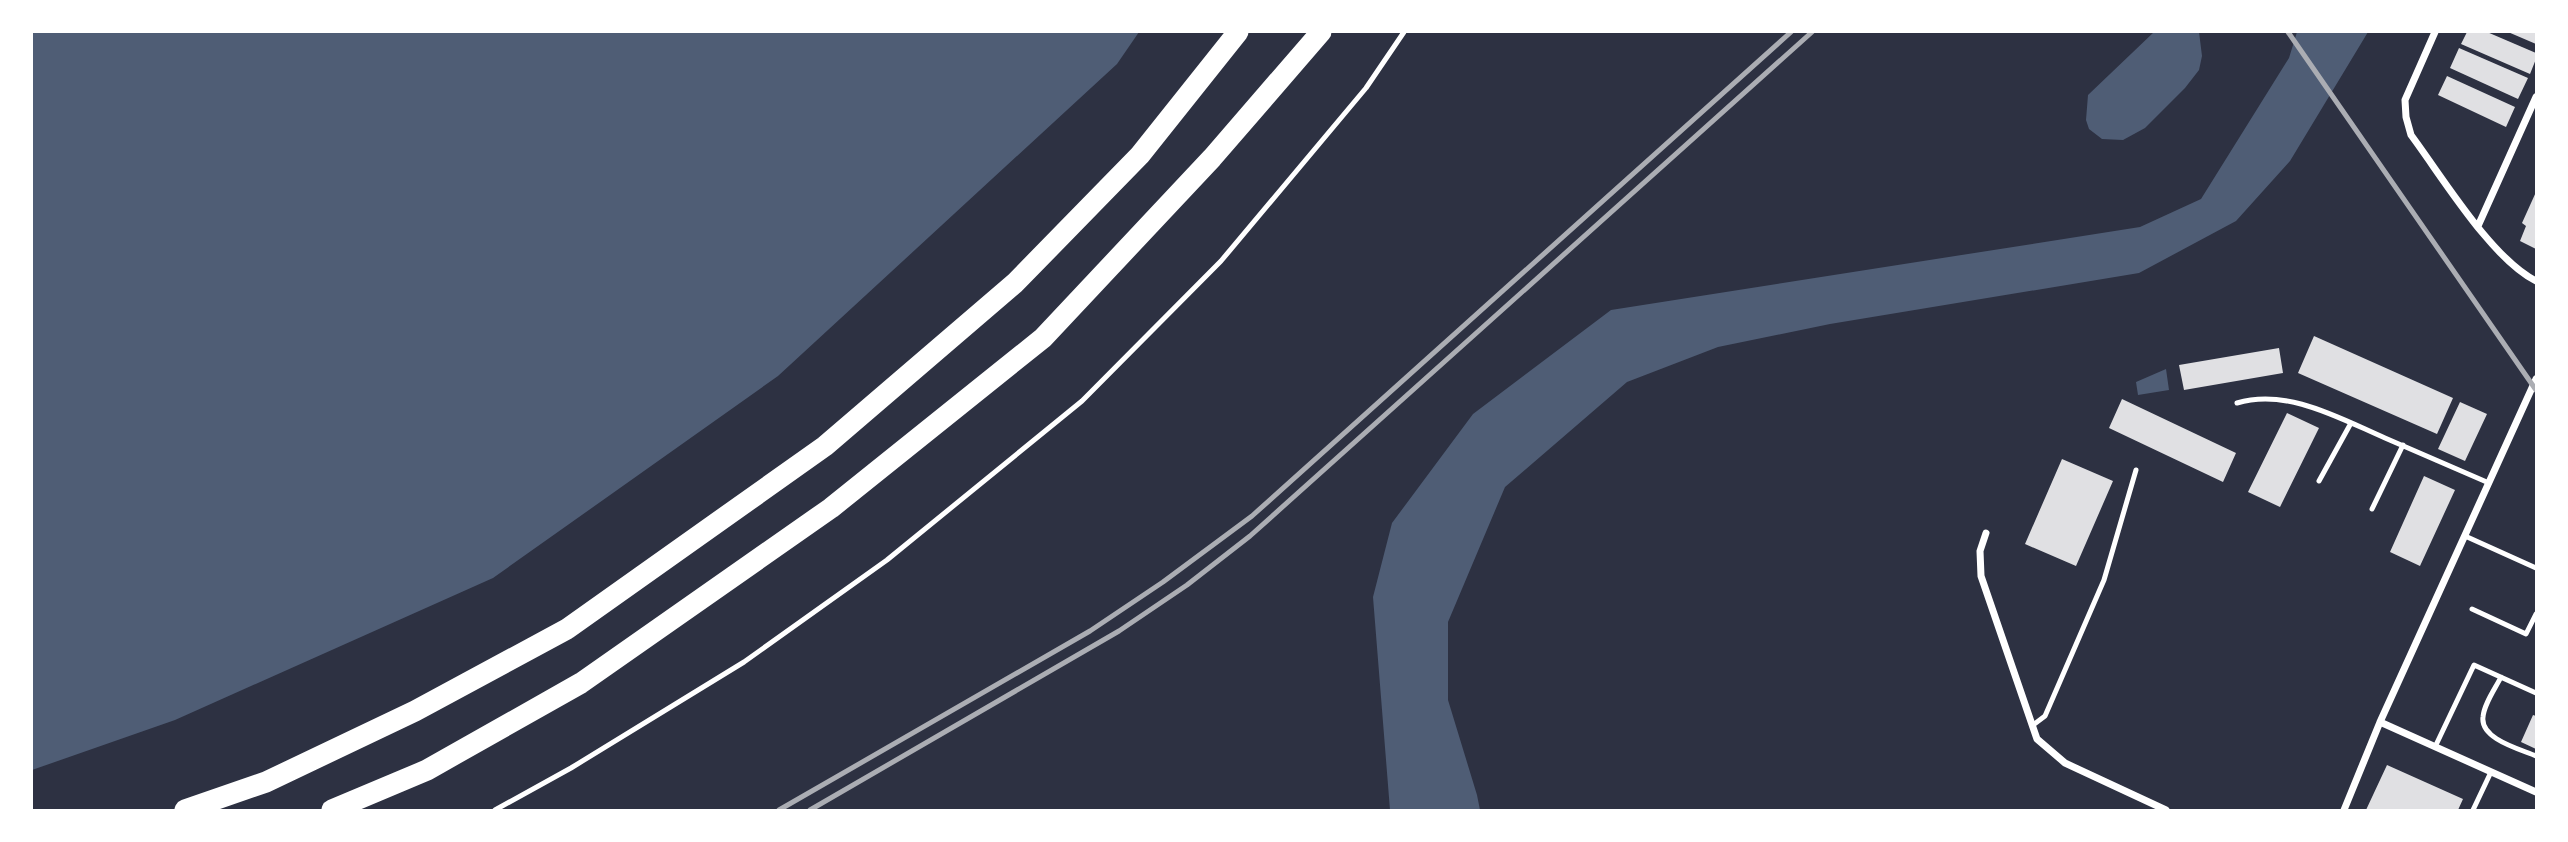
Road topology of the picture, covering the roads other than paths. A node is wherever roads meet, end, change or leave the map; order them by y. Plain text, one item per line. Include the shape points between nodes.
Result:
1 (1238, 32) edge
2 (1321, 32) edge
3 (1404, 32) edge
4 (2435, 32) edge
5 (2536, 97) edge
6 (2478, 226) junction
7 (2536, 281) edge
8 (2536, 379) edge
9 (2237, 403) dead end
10 (2351, 423) junction
11 (2403, 445) junction
12 (2136, 470) dead end
13 (2319, 481) dead end
14 (2489, 483) junction
15 (2372, 509) dead end
16 (1986, 533) dead end
17 (2465, 536) junction
18 (2536, 568) edge
19 (2472, 609) dead end
20 (2536, 614) edge
21 (2501, 677) junction
22 (2536, 693) edge
23 (2380, 722) junction
24 (2033, 725) junction
25 (2435, 747) junction
26 (2536, 756) edge
27 (2491, 772) junction
28 (2536, 792) edge
29 (185, 810) edge
30 (332, 810) edge
31 (495, 810) edge
32 (2166, 810) edge
33 (2344, 810) edge
34 (2473, 810) edge

1 - 29 highway via 1140,155 1015,283 825,446 567,629 291,771
2 - 30 highway via 1212,158 1044,338 841,500 581,683 427,770
3 - 31 lane via 1366,88 1221,261 1082,401 887,560 744,662
4 - 6 street via 2405,100 2406,117 2411,135
5 - 6 street
6 - 7 street via 2523,274
8 - 14 street
9 - 10 lane via 2253,398 2283,400
10 - 11 lane
10 - 13 lane
11 - 14 lane
11 - 15 lane
12 - 24 lane via 2104,580 2045,716
14 - 17 street
16 - 24 street via 1980,551 1981,576
17 - 18 lane
17 - 23 street
19 - 20 lane via 2526,634
21 - 22 lane
21 - 25 lane via 2474,664
21 - 26 lane via 2483,714 2483,725 2489,734
23 - 25 street
23 - 33 street
24 - 32 street via 2037,739 2065,763
25 - 27 street
27 - 28 street
27 - 34 lane

